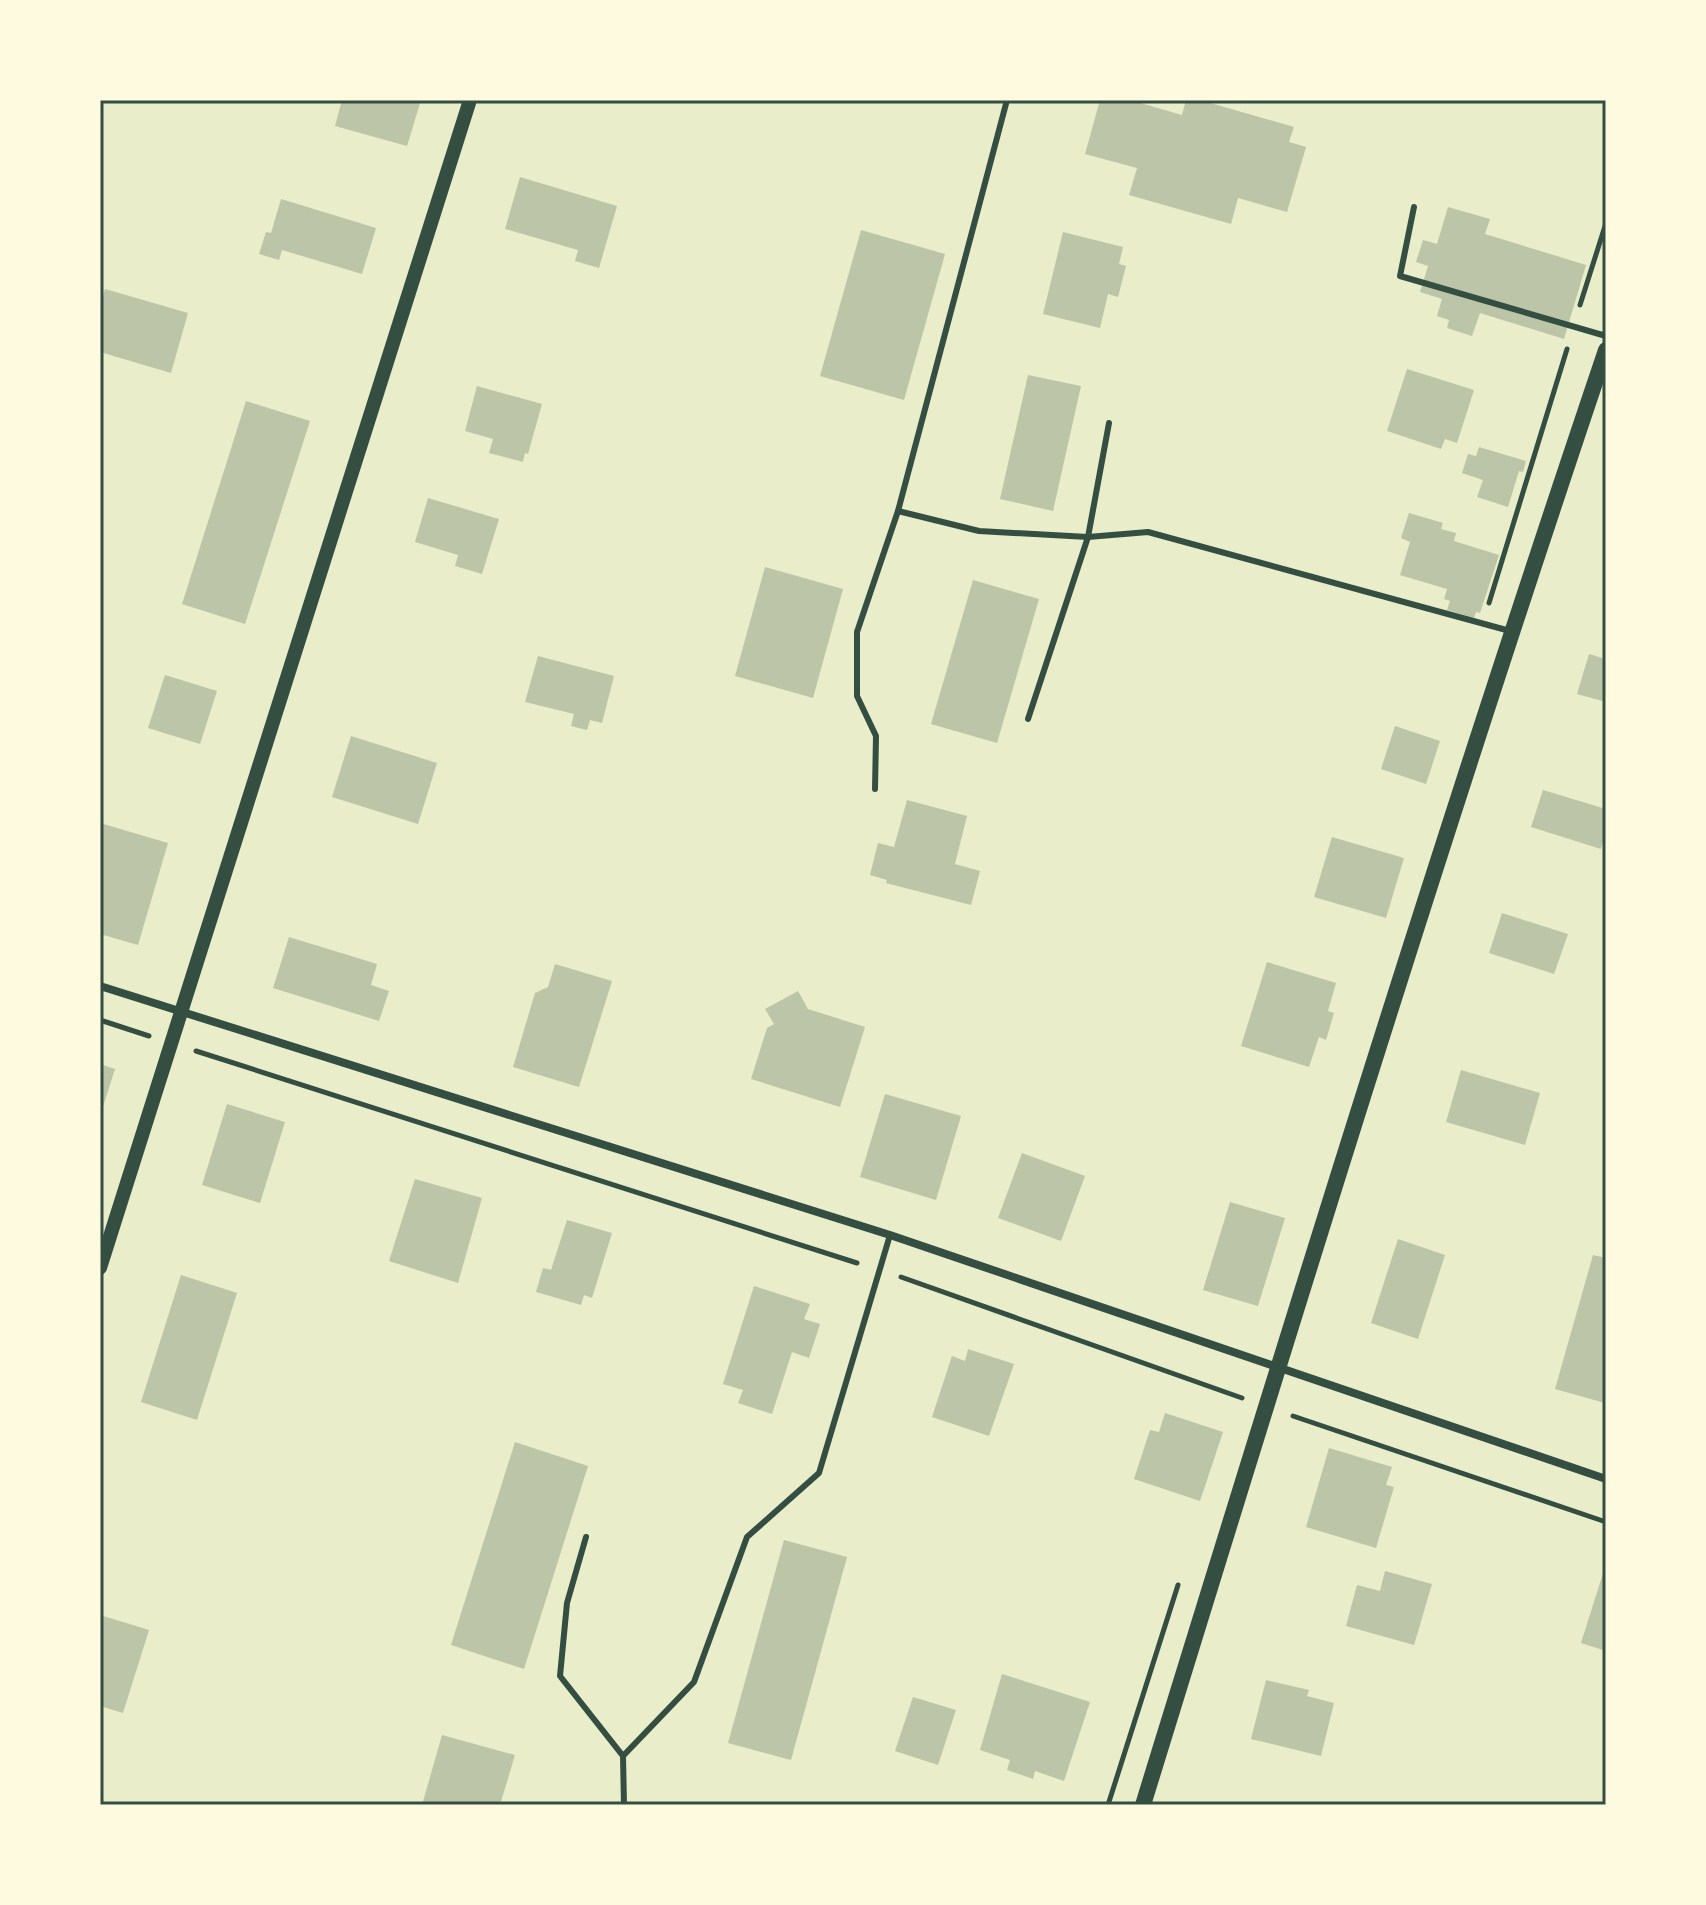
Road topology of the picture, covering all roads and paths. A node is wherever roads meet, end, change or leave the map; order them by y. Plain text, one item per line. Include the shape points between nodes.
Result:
1 (470, 100) edge
2 (1007, 100) edge
3 (1414, 207) dead end
4 (1606, 336) edge
5 (1606, 350) edge
6 (1109, 423) dead end
7 (898, 511) junction
8 (1088, 537) junction
9 (1511, 631) junction
10 (1028, 719) dead end
11 (875, 789) dead end
12 (100, 986) edge
13 (180, 1011) junction
14 (890, 1235) junction
15 (100, 1268) edge
16 (1278, 1368) junction
17 (1606, 1479) edge
18 (586, 1537) dead end
19 (623, 1756) junction
20 (624, 1805) edge
21 (1143, 1805) edge

1 - 13 street
2 - 7 lane
3 - 4 lane via 1400,276
5 - 9 main road
6 - 8 lane
7 - 8 lane via 979,531
7 - 11 lane via 857,632 857,696 876,736
8 - 9 lane via 1148,532
8 - 10 lane
9 - 16 main road
12 - 13 street
13 - 14 street
13 - 15 street
14 - 16 street
14 - 19 lane via 819,1473 747,1537 694,1682
16 - 17 street
16 - 21 main road
18 - 19 lane via 567,1603 560,1676
19 - 20 lane

